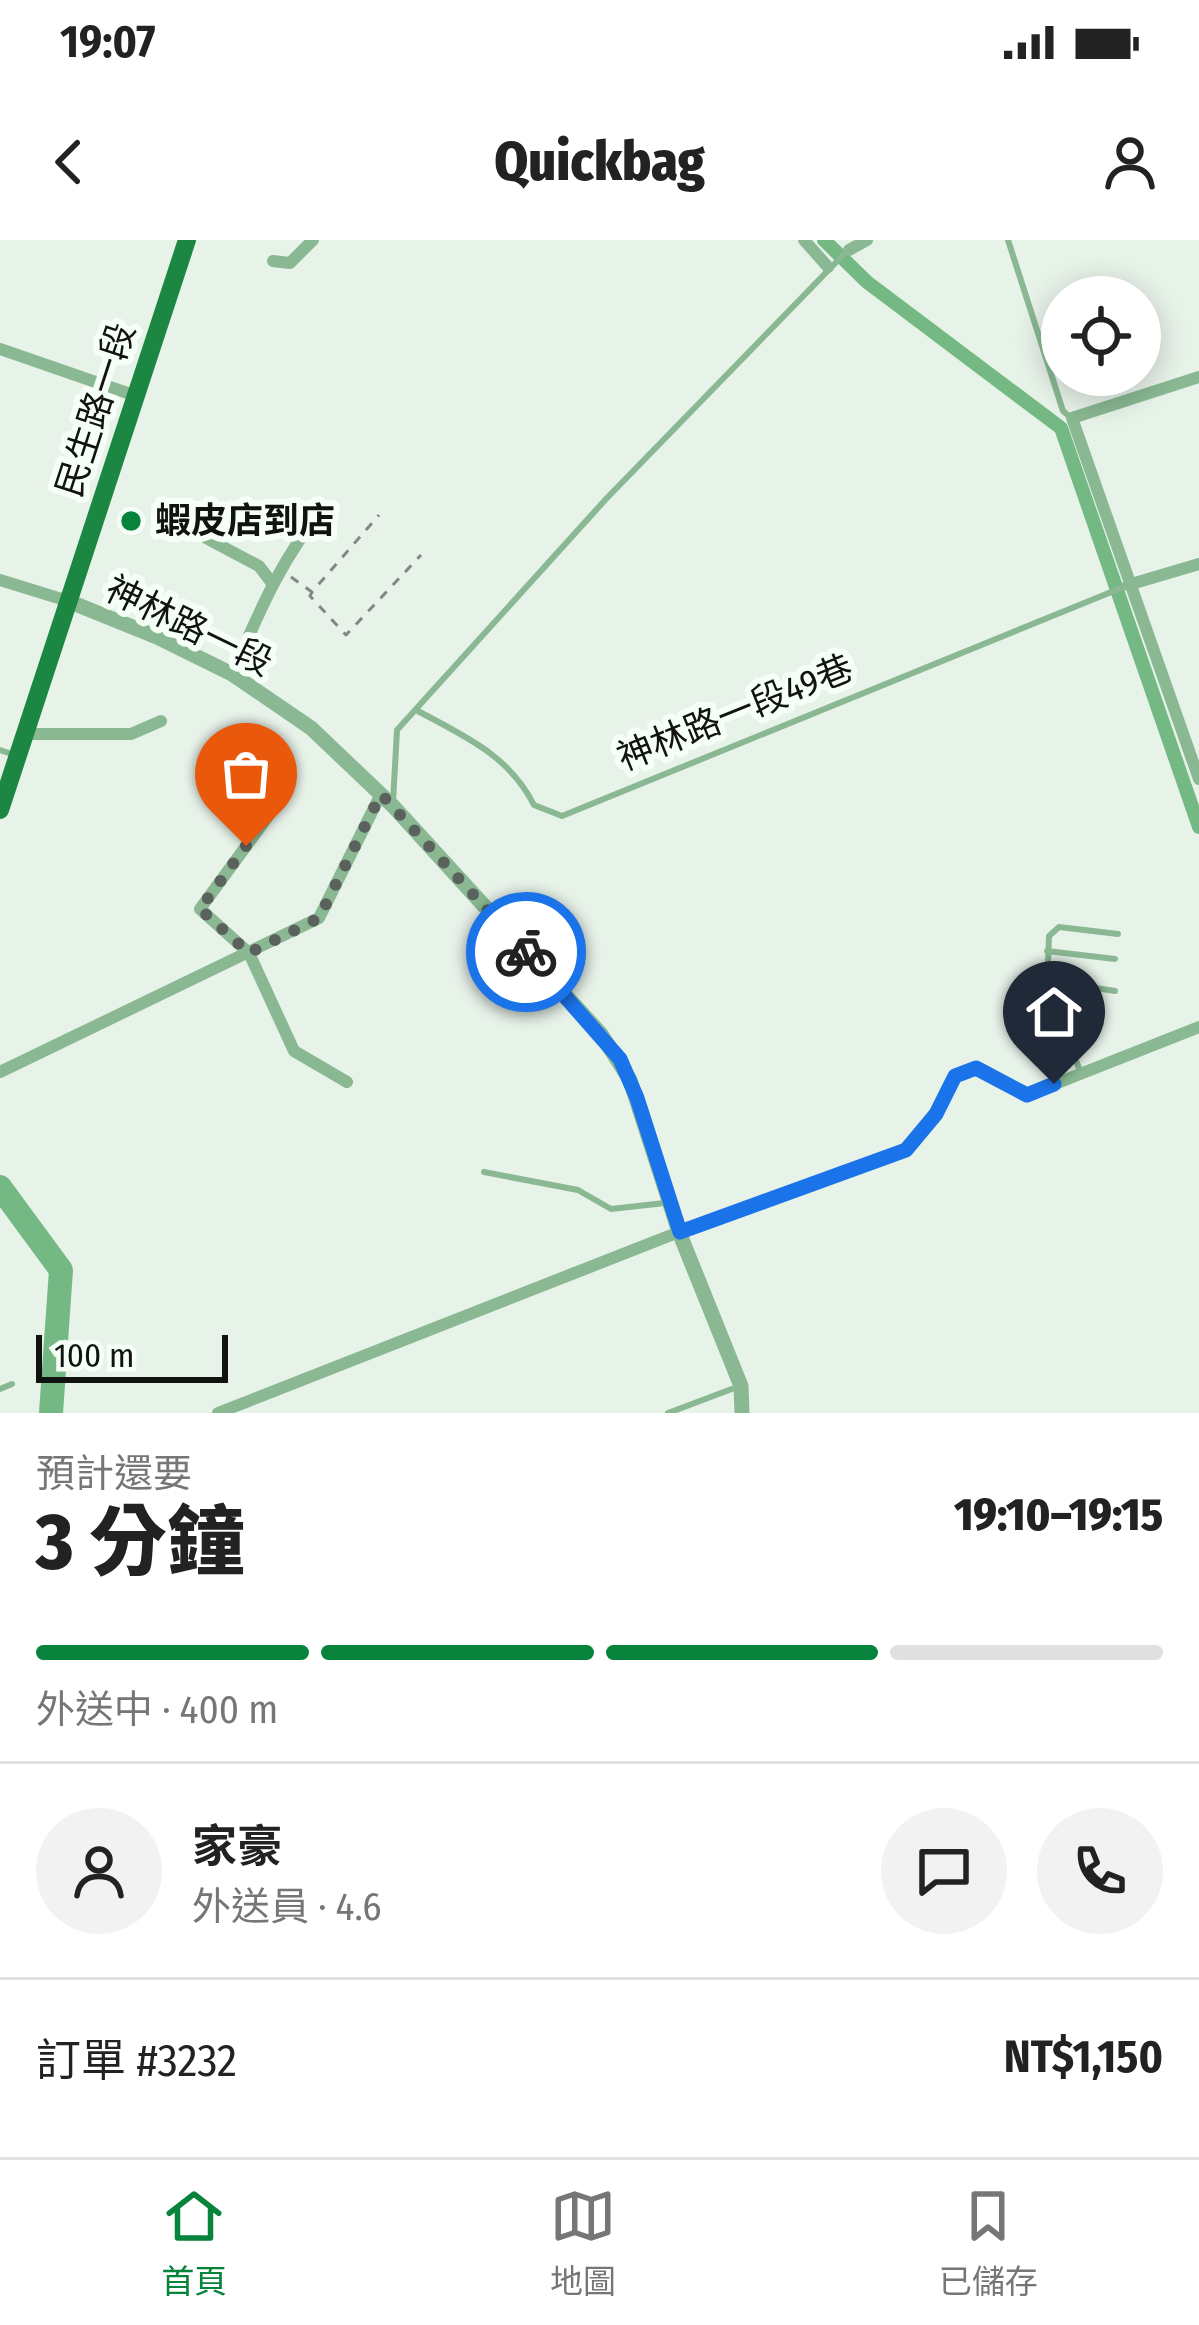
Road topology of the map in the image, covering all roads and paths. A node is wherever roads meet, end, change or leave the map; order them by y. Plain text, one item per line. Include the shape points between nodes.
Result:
1 (187, 240) edge
2 (313, 240) edge
3 (804, 240) edge
4 (867, 240) edge
5 (1008, 240) edge
6 (849, 250) joint
7 (273, 261) dead end
8 (830, 266) junction
9 (0, 349) edge
10 (1199, 377) edge
11 (136, 396) junction
12 (1072, 418) junction
13 (323, 509) dead end
14 (380, 515) dead end
15 (206, 538) dead end
16 (421, 555) dead end
17 (1199, 564) edge
18 (280, 568) junction
19 (0, 580) edge
20 (272, 583) junction
21 (1125, 586) junction
22 (312, 592) junction
23 (68, 601) junction
24 (232, 674) junction
25 (416, 710) junction
26 (161, 721) dead end
27 (27, 734) junction
28 (9, 753) edge
29 (1197, 779) edge
30 (387, 800) junction
31 (0, 811) edge
32 (268, 815) dead end
33 (1118, 934) dead end
34 (1047, 951) junction
35 (249, 953) junction
36 (1115, 958) dead end
37 (1045, 980) junction
38 (1115, 991) dead end
39 (1199, 1027) edge
40 (0, 1072) edge
41 (1081, 1073) junction
42 (347, 1082) dead end
43 (484, 1172) dead end
44 (670, 1203) junction
45 (680, 1232) junction
46 (12, 1384) dead end
47 (740, 1386) junction
48 (0, 1389) edge
49 (218, 1413) edge
50 (668, 1413) edge
51 (742, 1413) edge

1 - 11 main road, 民生路一段
2 - 7 street via 290,263
3 - 8 street
4 - 6 street
5 - 12 lane via 1063,411
6 - 8 lane
8 - 25 lane
9 - 11 street
10 - 12 street
11 - 23 main road, 民生路一段
12 - 21 street
13 - 18 street
14 - 22 path
15 - 20 street via 260,566
16 - 22 path via 346,635
17 - 21 street
18 - 20 street
18 - 22 path
19 - 23 street
20 - 24 street
21 - 25 lane, 神林路一段49巷 via 562,816 534,805 519,775 485,748
21 - 29 street
23 - 24 street, 神林路一段
23 - 27 main road, 民生路一段
24 - 30 street, 神林路一段 via 311,728
25 - 30 lane via 397,730
26 - 27 street via 130,734
27 - 28 main road, 民生路一段
28 - 31 main road, 民生路一段
30 - 35 street via 319,918
30 - 44 street, 神林路一段 via 620,1059
32 - 35 street via 200,909
33 - 34 lane via 1059,927
34 - 36 lane
34 - 37 lane
35 - 40 street
35 - 42 street via 294,1051
37 - 38 lane
37 - 41 lane
39 - 41 street
41 - 45 street via 1027,1095 976,1068 955,1076 906,1150
43 - 44 lane via 578,1190 611,1209
44 - 45 street, 神林路一段
45 - 47 street, 神林路一段
45 - 49 street
46 - 48 lane
47 - 50 lane
47 - 51 street, 神林路一段

